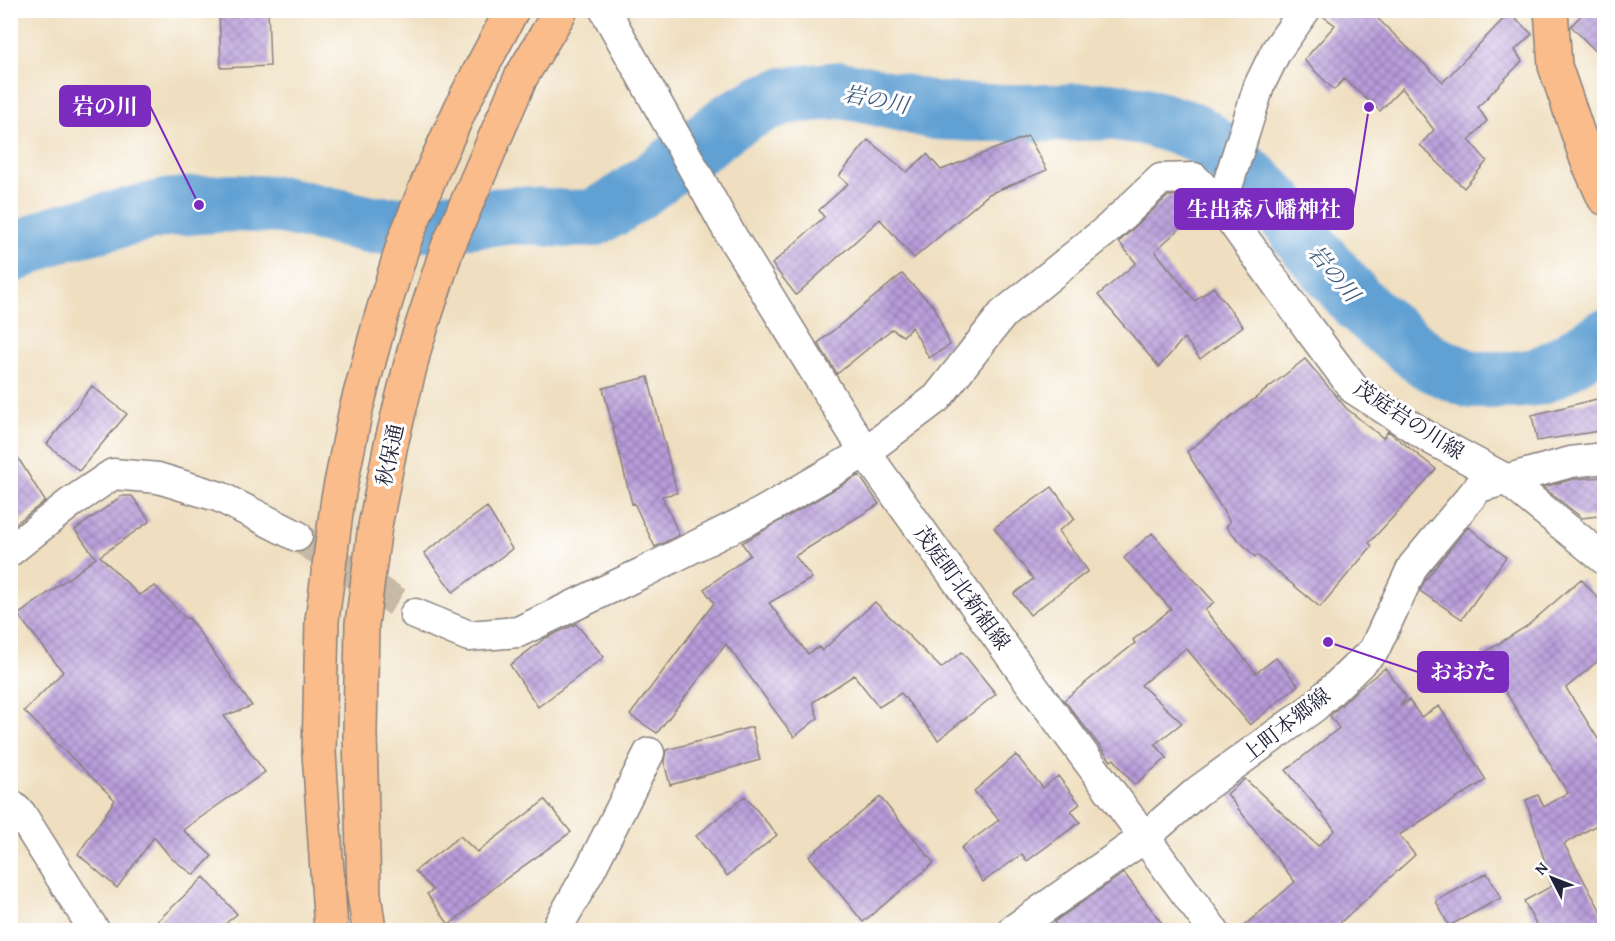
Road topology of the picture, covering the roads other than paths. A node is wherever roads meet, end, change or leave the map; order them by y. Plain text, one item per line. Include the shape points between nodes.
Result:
1 (512, 10) edge
2 (561, 10) edge
3 (604, 10) edge
4 (1305, 10) edge
5 (1551, 10) edge
6 (1224, 195) junction
7 (1605, 198) edge
8 (865, 452) junction
9 (1605, 458) edge
10 (1507, 480) junction
11 (297, 536) tunnel mouth
12 (10, 552) edge
13 (1605, 559) edge
14 (415, 614) tunnel mouth
15 (649, 753) dead end
16 (10, 804) edge
17 (1145, 837) junction
18 (94, 930) edge
19 (331, 930) edge
20 (369, 930) edge
21 (556, 930) edge
22 (1013, 930) edge
23 (1213, 930) edge

1 - 19 main road, 秋保通 via 465,99 404,242 356,409 338,498 322,620 319,753
2 - 20 main road, 秋保通 via 521,77 447,249 415,347 391,444 362,624 360,768
3 - 8 street, 茂庭町北新組線 via 729,232
4 - 6 street via 1276,51 1259,86
5 - 7 main road via 1555,66 1587,160
6 - 8 street, 茂庭岩の川線 via 1194,178 1161,178 1109,228 1003,314 937,398
6 - 10 street, 茂庭岩の川線 via 1309,329 1354,389 1431,439
8 - 14 street, 茂庭岩の川線 via 761,513 518,632 469,636
8 - 17 street, 茂庭町北新組線
9 - 10 street, 上町本郷線 via 1570,462
10 - 13 street, 茂庭岩の川線
10 - 17 street, 上町本郷線 via 1479,487 1413,566 1374,650 1314,707 1198,791
11 - 12 street via 220,497 158,478 113,474
15 - 21 street
16 - 18 street via 21,814
17 - 22 street, 上町本郷線
17 - 23 street, 茂庭町北新組線

